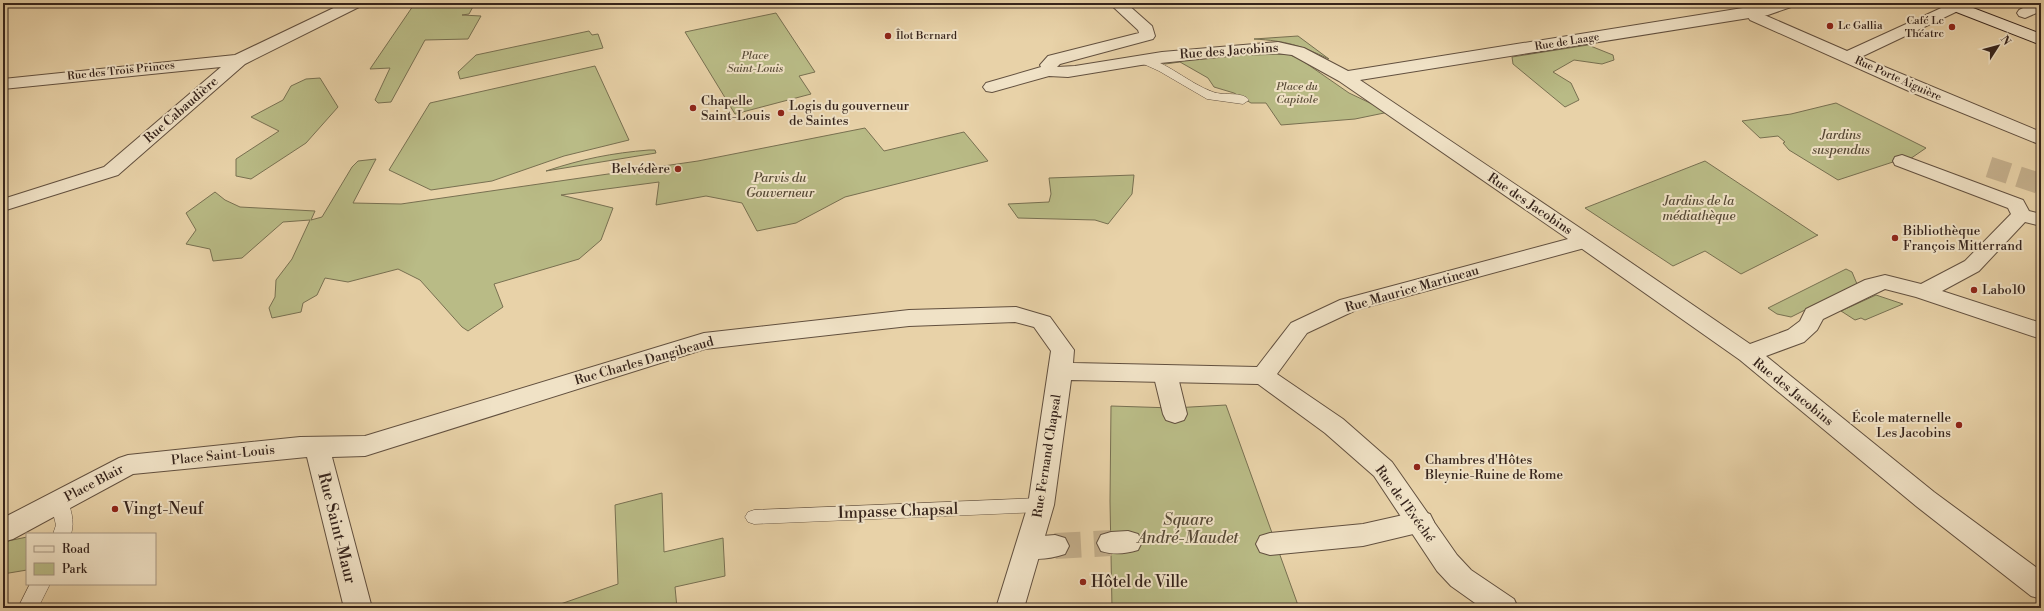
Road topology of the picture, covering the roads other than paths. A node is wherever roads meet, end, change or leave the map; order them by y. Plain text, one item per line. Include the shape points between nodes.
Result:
1 (356, 3) edge
2 (1117, 3) edge
3 (1789, 3) edge
4 (1951, 5) edge
5 (2041, 5) edge
6 (1763, 13) junction
7 (2014, 20) junction
8 (2041, 40) edge
9 (1848, 57) junction
10 (1141, 59) junction
11 (239, 60) junction
12 (1050, 70) junction
13 (1345, 77) junction
14 (3, 84) edge
15 (992, 88) dead end
16 (1243, 100) dead end
17 (2041, 139) edge
18 (1902, 161) dead end
19 (3, 205) edge
20 (2031, 217) edge
21 (1585, 241) junction
22 (1923, 292) junction
23 (2041, 331) edge
24 (1748, 354) junction
25 (1060, 372) junction
26 (1165, 374) junction
27 (1263, 376) junction
28 (1175, 414) dead end
29 (317, 448) junction
30 (128, 465) joint
31 (59, 501) junction
32 (1041, 505) junction
33 (754, 517) dead end
34 (1421, 522) junction
35 (3, 531) edge
36 (62, 533) edge
37 (1270, 544) dead end
38 (40, 585) edge
39 (2041, 587) edge
40 (28, 608) edge
41 (358, 608) edge
42 (1010, 608) edge
43 (1504, 608) edge

1 - 11 street, Rue Cabaudière
2 - 12 street via 1146,29 1147,36 1054,60 1048,64
3 - 6 street, Rue de Laage
4 - 7 street
4 - 9 street
5 - 7 street
6 - 9 street, Rue Porte Aiguière
6 - 13 street, Rue de Laage
7 - 8 street
9 - 17 street, Rue Porte Aiguière
10 - 12 street, Rue des Jacobins via 1068,72 1054,73
10 - 13 street, Rue des Jacobins via 1280,46 1305,54
10 - 16 lane via 1211,96
11 - 14 street, Rue des Trois Princes
11 - 19 street, Rue Cabaudière via 110,171
12 - 15 street
13 - 21 street, Rue des Jacobins
18 - 20 street via 2016,204
20 - 22 street via 1972,266
21 - 24 street, Rue des Jacobins
21 - 27 street, Rue Maurice Martineau via 1348,305 1300,328
22 - 23 street
22 - 24 street via 1885,282 1873,285 1814,314 1809,325 1796,336
24 - 39 street, Rue des Jacobins via 1925,500
25 - 26 street
25 - 29 street, Rue Charles Dangibeaud via 1063,350 1042,322 1016,314 910,318 704,341 365,446
25 - 32 street, Rue Fernand Chapsal
26 - 27 street
26 - 28 street
27 - 34 street, Rue de l'Evéché via 1334,426 1383,469
29 - 30 street, Place Saint-Louis via 300,446
29 - 41 street, Rue Saint-Maur
30 - 31 street, Place Blair
31 - 35 street, Place Blair
31 - 36 lane, Place Blair via 65,525
32 - 33 lane, Impasse Chapsal
32 - 42 street, Rue Fernand Chapsal via 1042,547
34 - 37 street via 1363,535
34 - 43 street, Rue de l'Evéché via 1447,563 1461,578
38 - 40 lane

